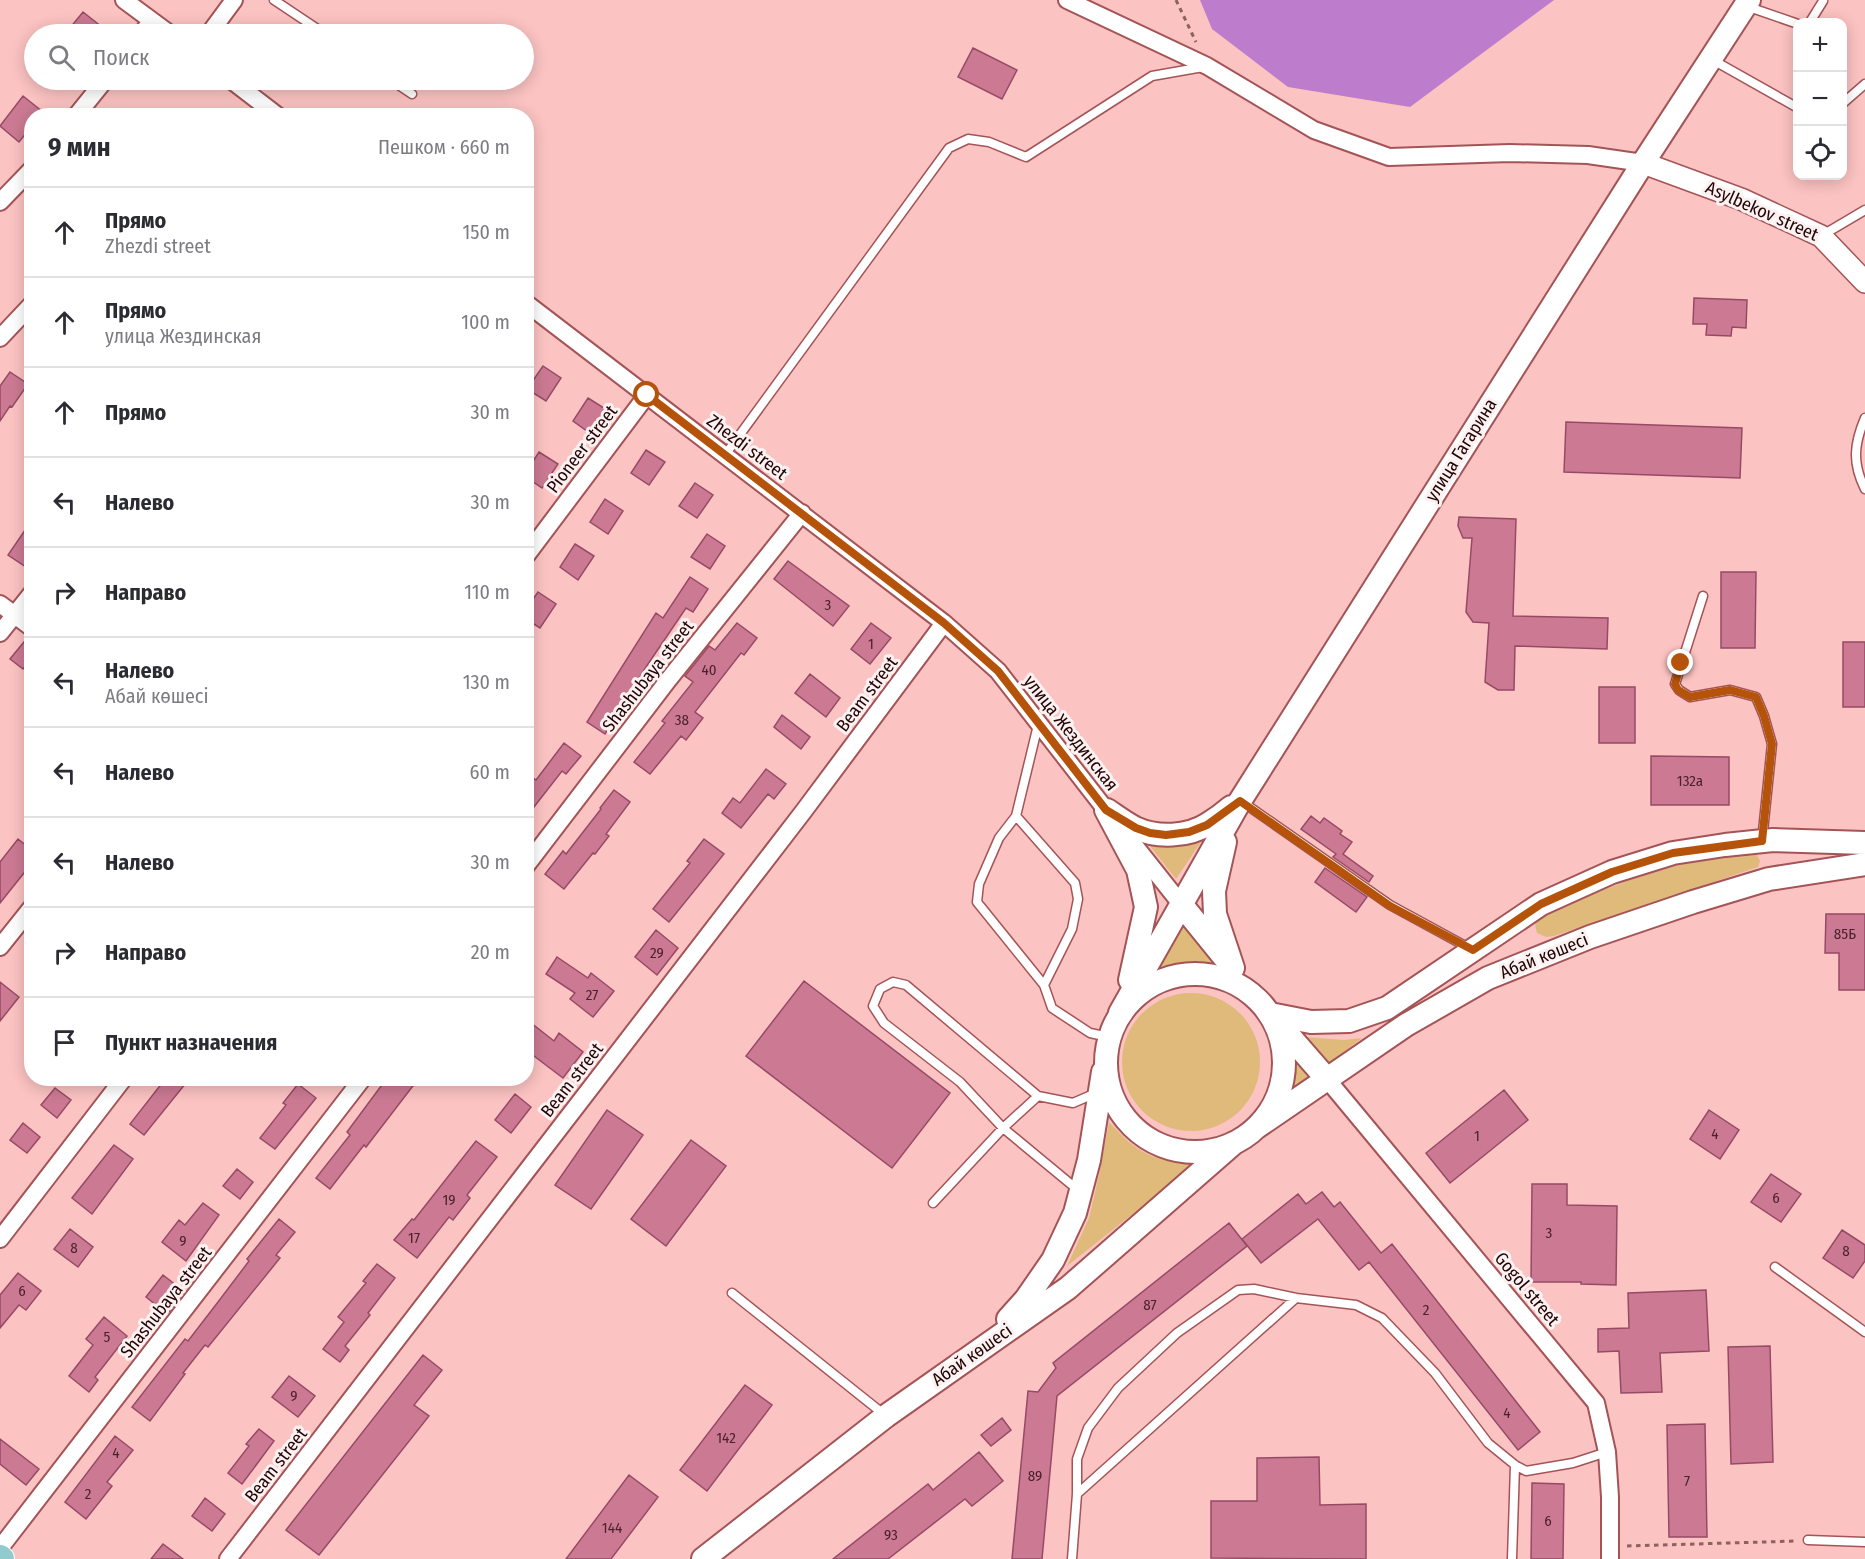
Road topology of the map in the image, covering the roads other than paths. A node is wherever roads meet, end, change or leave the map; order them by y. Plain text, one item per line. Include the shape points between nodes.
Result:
1 (124, 0) edge
2 (234, 0) edge
3 (274, 0) edge
4 (1066, 0) edge
5 (1823, 1) edge
6 (1747, 3) edge
7 (1812, 18) edge
8 (1793, 22) edge
9 (144, 24) edge
10 (216, 24) edge
11 (310, 24) edge
12 (1711, 59) junction
13 (1207, 66) junction
14 (1865, 84) edge
15 (97, 90) edge
16 (244, 90) edge
17 (406, 90) edge
18 (412, 94) dead end
19 (1847, 100) edge
20 (1793, 106) edge
21 (82, 108) edge
22 (268, 108) edge
23 (1643, 163) junction
24 (24, 177) edge
25 (0, 202) edge
26 (1865, 210) edge
27 (1821, 236) junction
28 (1865, 282) edge
29 (534, 309) edge
30 (24, 312) edge
31 (0, 338) edge
32 (647, 395) junction
33 (1865, 418) edge
34 (725, 454) junction
35 (1865, 489) edge
36 (802, 513) junction
37 (534, 545) edge
38 (1703, 596) dead end
39 (24, 603) edge
40 (0, 604) edge
41 (14, 615) junction
42 (24, 622) edge
43 (944, 623) junction
44 (0, 633) edge
45 (1038, 725) junction
46 (1240, 801) junction
47 (1106, 810) junction
48 (1016, 816) junction
49 (1762, 841) junction
50 (1865, 843) edge
51 (534, 856) edge
52 (1865, 864) edge
53 (1181, 904) junction
54 (24, 916) edge
55 (0, 947) edge
56 (1473, 950) junction
57 (1233, 968) junction
58 (1044, 986) junction
59 (1264, 1007) junction
60 (1120, 1013) junction
61 (1107, 1047) junction
62 (1326, 1078) junction
63 (118, 1086) edge
64 (357, 1086) edge
65 (1100, 1091) junction
66 (1038, 1096) junction
67 (1257, 1127) junction
68 (1003, 1128) junction
69 (1234, 1143) junction
70 (1080, 1192) junction
71 (933, 1203) dead end
72 (0, 1239) edge
73 (1775, 1267) dead end
74 (732, 1293) dead end
75 (1296, 1298) junction
76 (1865, 1332) edge
77 (988, 1343) junction
78 (886, 1416) junction
79 (1607, 1452) junction
80 (1515, 1465) junction
81 (1077, 1494) junction
82 (1808, 1540) road end
83 (1865, 1542) edge
84 (0, 1548) edge
85 (1610, 1553) edge
86 (709, 1557) edge
87 (228, 1559) edge
88 (1072, 1559) edge
89 (1512, 1559) edge

1 - 9 street
2 - 10 street
3 - 11 lane
4 - 13 street
5 - 7 lane
6 - 8 lane
6 - 12 main road, улица Гагарина
12 - 20 lane
12 - 23 main road, улица Гагарина
13 - 23 street via 1314,130 1389,157 1510,153 1588,155
13 - 34 lane via 1152,76 1026,157 989,142 968,139 949,148
14 - 19 lane
15 - 21 street
16 - 22 street
17 - 18 lane
23 - 27 street, Asylbekov street via 1741,199
23 - 46 main road, улица Гагарина
24 - 25 street
26 - 27 lane
27 - 28 street, Asylbekov street
29 - 32 street, Zhezdi street
30 - 31 street
32 - 34 street, Zhezdi street
32 - 37 street, Pioneer street
33 - 35 lane via 1856,446 1857,472
34 - 36 street, Zhezdi street
36 - 43 street, Zhezdi street
36 - 51 street, Shashubaya street
38 - 49 lane via 1675,684 1690,697 1730,690 1756,697 1772,744
39 - 41 street
40 - 41 street
41 - 42 street
41 - 44 street
43 - 45 street, улица Жездинская via 998,671
43 - 87 street, Beam street via 804,812
45 - 47 street, улица Жездинская
45 - 48 lane
46 - 47 main road via 1207,825 1166,835 1136,828
46 - 53 main road, улица Гагарина
46 - 56 lane via 1390,906
46 - 57 main road via 1222,852 1214,891 1215,914
47 - 53 street, улица Жездинская
47 - 60 main road via 1138,870 1146,907
48 - 58 lane via 1075,884 1078,899 1072,929
48 - 58 lane via 999,838 980,884 977,902
49 - 50 main road, Абай көшесі
49 - 56 main road, Абай көшесі via 1673,853 1612,872 1541,904
52 - 62 main road, Абай көшесі via 1769,879 1590,937 1488,978 1406,1024
53 - 57 main road
53 - 60 main road, улица Гагарина
54 - 55 street
56 - 59 main road, Абай көшесі via 1387,1008 1349,1021 1311,1022
57 - 59 main road
58 - 61 lane via 1052,1008
59 - 60 main road via 1237,985 1213,975 1186,974 1161,980 1138,994
59 - 62 main road
59 - 67 main road via 1280,1036 1284,1061 1281,1085 1272,1108
60 - 61 main road
61 - 65 main road
61 - 69 main road via 1107,1084 1134,1129 1156,1144 1182,1151 1208,1151
62 - 67 main road, Абай көшесі
62 - 79 street, Gogol street via 1596,1403
63 - 72 street
64 - 84 street, Shashubaya street
65 - 66 lane via 1073,1103
65 - 70 main road
66 - 68 lane
66 - 68 lane via 906,985 892,982 880,988 873,1006 884,1023 960,1082
67 - 69 main road
68 - 70 lane
68 - 71 lane
69 - 77 main road, Абай көшесі via 1068,1288
70 - 77 main road via 1053,1260
73 - 76 lane
74 - 78 lane
75 - 80 lane via 1356,1305 1382,1318 1435,1373 1488,1443
75 - 81 lane
75 - 81 lane via 1254,1289 1238,1290 1177,1333 1118,1388 1088,1428 1077,1459
77 - 78 main road, Абай көшесі
78 - 86 main road, Абай көшесі
79 - 80 lane via 1526,1471
79 - 85 street, Gogol street
80 - 89 lane
81 - 88 lane
82 - 83 lane

